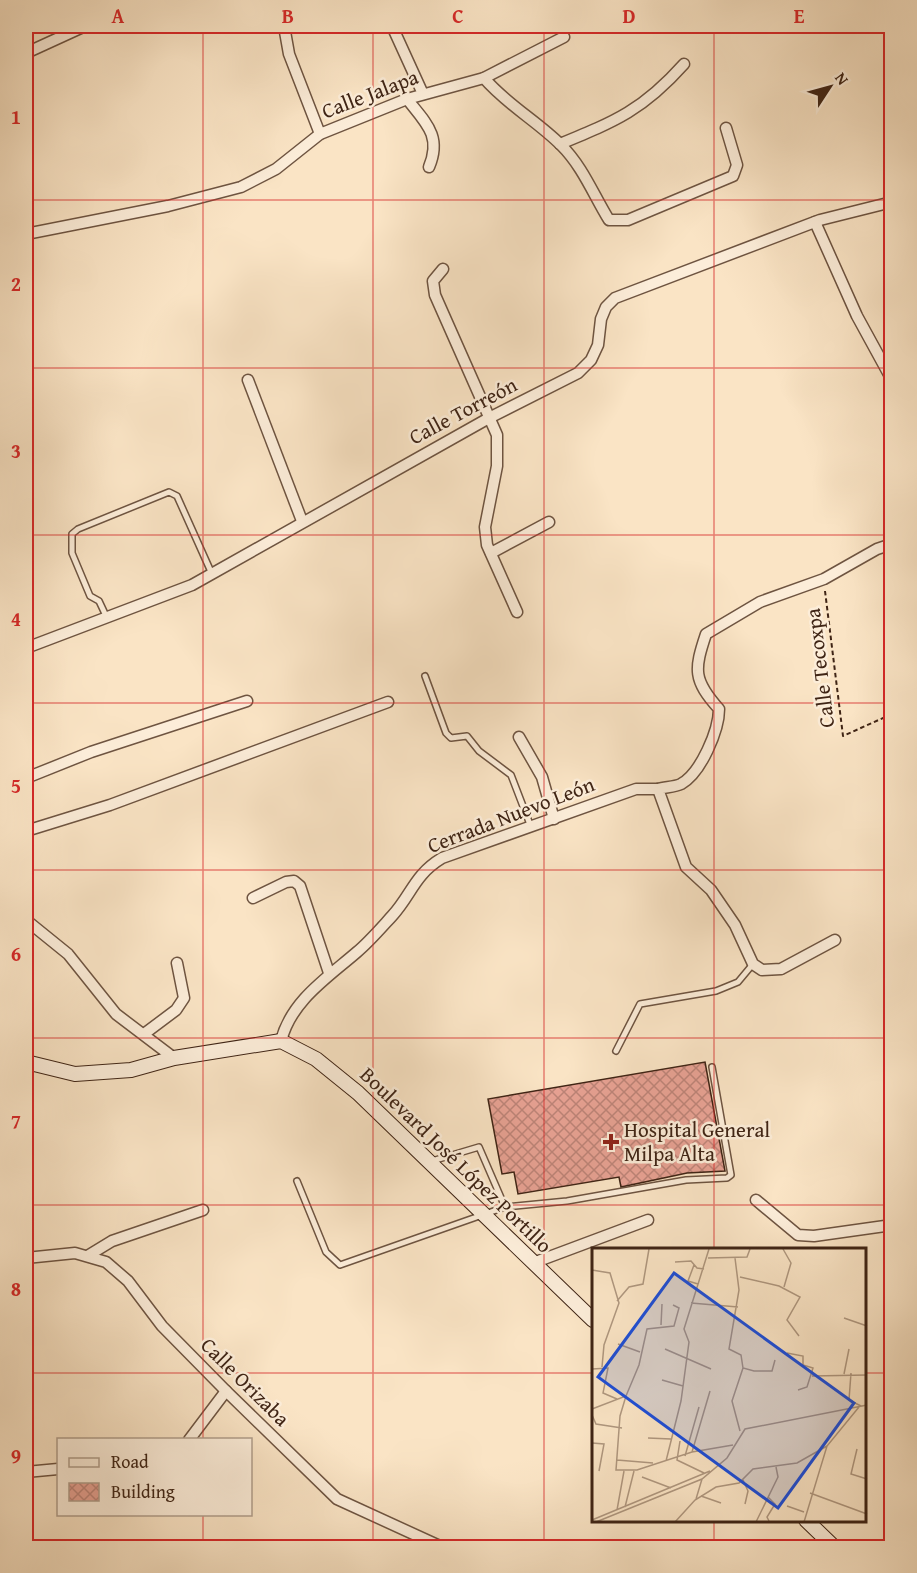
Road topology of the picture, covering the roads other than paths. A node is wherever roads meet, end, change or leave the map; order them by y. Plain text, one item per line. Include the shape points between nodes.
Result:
1 (86, 26) edge
2 (284, 26) edge
3 (392, 26) edge
4 (564, 37) dead end
5 (26, 53) edge
6 (684, 64) dead end
7 (484, 78) junction
8 (423, 94) junction
9 (407, 99) junction
10 (726, 128) dead end
11 (320, 134) junction
12 (560, 144) junction
13 (429, 167) dead end
14 (891, 202) edge
15 (815, 222) junction
16 (26, 234) edge
17 (442, 269) dead end
18 (248, 380) dead end
19 (891, 380) edge
20 (489, 418) junction
21 (302, 521) junction
22 (549, 522) dead end
23 (891, 544) edge
24 (491, 552) junction
25 (212, 574) junction
26 (517, 612) dead end
27 (107, 619) junction
28 (26, 648) edge
29 (425, 676) dead end
30 (247, 701) dead end
31 (388, 702) dead end
32 (519, 736) dead end
33 (26, 778) edge
34 (658, 789) junction
35 (554, 819) junction
36 (531, 827) junction
37 (26, 831) edge
38 (254, 898) dead end
39 (26, 920) edge
40 (835, 940) dead end
41 (177, 963) dead end
42 (753, 964) junction
43 (329, 973) junction
44 (144, 1034) junction
45 (281, 1041) junction
46 (616, 1051) dead end
47 (174, 1058) junction
48 (26, 1062) edge
49 (712, 1067) dead end
50 (428, 1162) junction
51 (297, 1181) dead end
52 (756, 1200) dead end
53 (505, 1207) junction
54 (203, 1210) dead end
55 (483, 1216) junction
56 (648, 1221) dead end
57 (891, 1225) edge
58 (89, 1255) junction
59 (26, 1258) edge
60 (533, 1263) junction
61 (592, 1319) edge
62 (226, 1391) junction
63 (191, 1438) edge
64 (57, 1469) edge
65 (26, 1472) edge
66 (807, 1522) edge
67 (444, 1548) edge
68 (835, 1548) edge

1 - 5 street
2 - 11 street via 290,54
3 - 8 street
4 - 7 street, Calle Jalapa
6 - 12 street via 658,92 619,120
7 - 8 street, Calle Jalapa
7 - 12 street
8 - 9 street, Calle Jalapa
9 - 11 street, Calle Jalapa
9 - 13 street via 435,143
10 - 12 street via 737,165 733,176 628,220 609,220 585,175
11 - 16 street, Calle Jalapa via 276,170 242,187
14 - 15 street, Calle Torreón
15 - 19 street
15 - 20 street, Calle Torreón via 615,298 601,319 598,345 591,360 578,373
17 - 20 street via 433,281 435,295
18 - 21 street
20 - 21 street, Calle Torreón
20 - 24 street via 497,435 497,466 485,527
21 - 25 street, Calle Torreón
22 - 24 street
23 - 34 street, Cerrada Nuevo León via 824,579 760,602 706,634 698,660 700,688 719,709 719,726 704,757 682,783
24 - 26 street
25 - 27 street, Calle Torreón
25 - 27 lane via 177,496 169,492 78,529 72,534 72,553 90,596 99,601
27 - 28 street, Calle Torreón
29 - 36 lane via 446,733 451,738 467,736 479,751 508,771
30 - 33 street via 91,752
31 - 37 street
32 - 35 street via 542,777
34 - 35 street, Cerrada Nuevo León via 636,789
34 - 42 street via 686,867 711,890 735,926
35 - 36 street, Cerrada Nuevo León
36 - 43 street, Cerrada Nuevo León via 442,858 425,868 394,914 357,952
38 - 43 street via 286,882 300,886
39 - 44 street via 68,954 116,1014
40 - 42 street via 781,969 762,970
41 - 44 street via 184,999 176,1010
42 - 46 lane via 738,982 716,991 640,1004
43 - 45 street, Cerrada Nuevo León via 290,1019
44 - 47 street
45 - 47 main road
45 - 50 main road, Boulevard José López Portillo via 316,1059 358,1093
47 - 48 main road via 131,1070 75,1074
49 - 53 lane via 731,1175 727,1178 686,1180 567,1201
50 - 53 lane via 479,1147
50 - 55 main road, Boulevard José López Portillo
51 - 55 lane via 326,1252 340,1265
52 - 57 street via 798,1235
53 - 55 lane
54 - 58 street via 112,1241
55 - 60 main road, Boulevard José López Portillo
56 - 60 street
58 - 59 street, Calle Orizaba
58 - 62 street, Calle Orizaba via 118,1270 162,1326
60 - 61 main road, Boulevard José López Portillo
62 - 63 street
62 - 67 street, Calle Orizaba via 337,1498
64 - 65 street
66 - 68 main road

